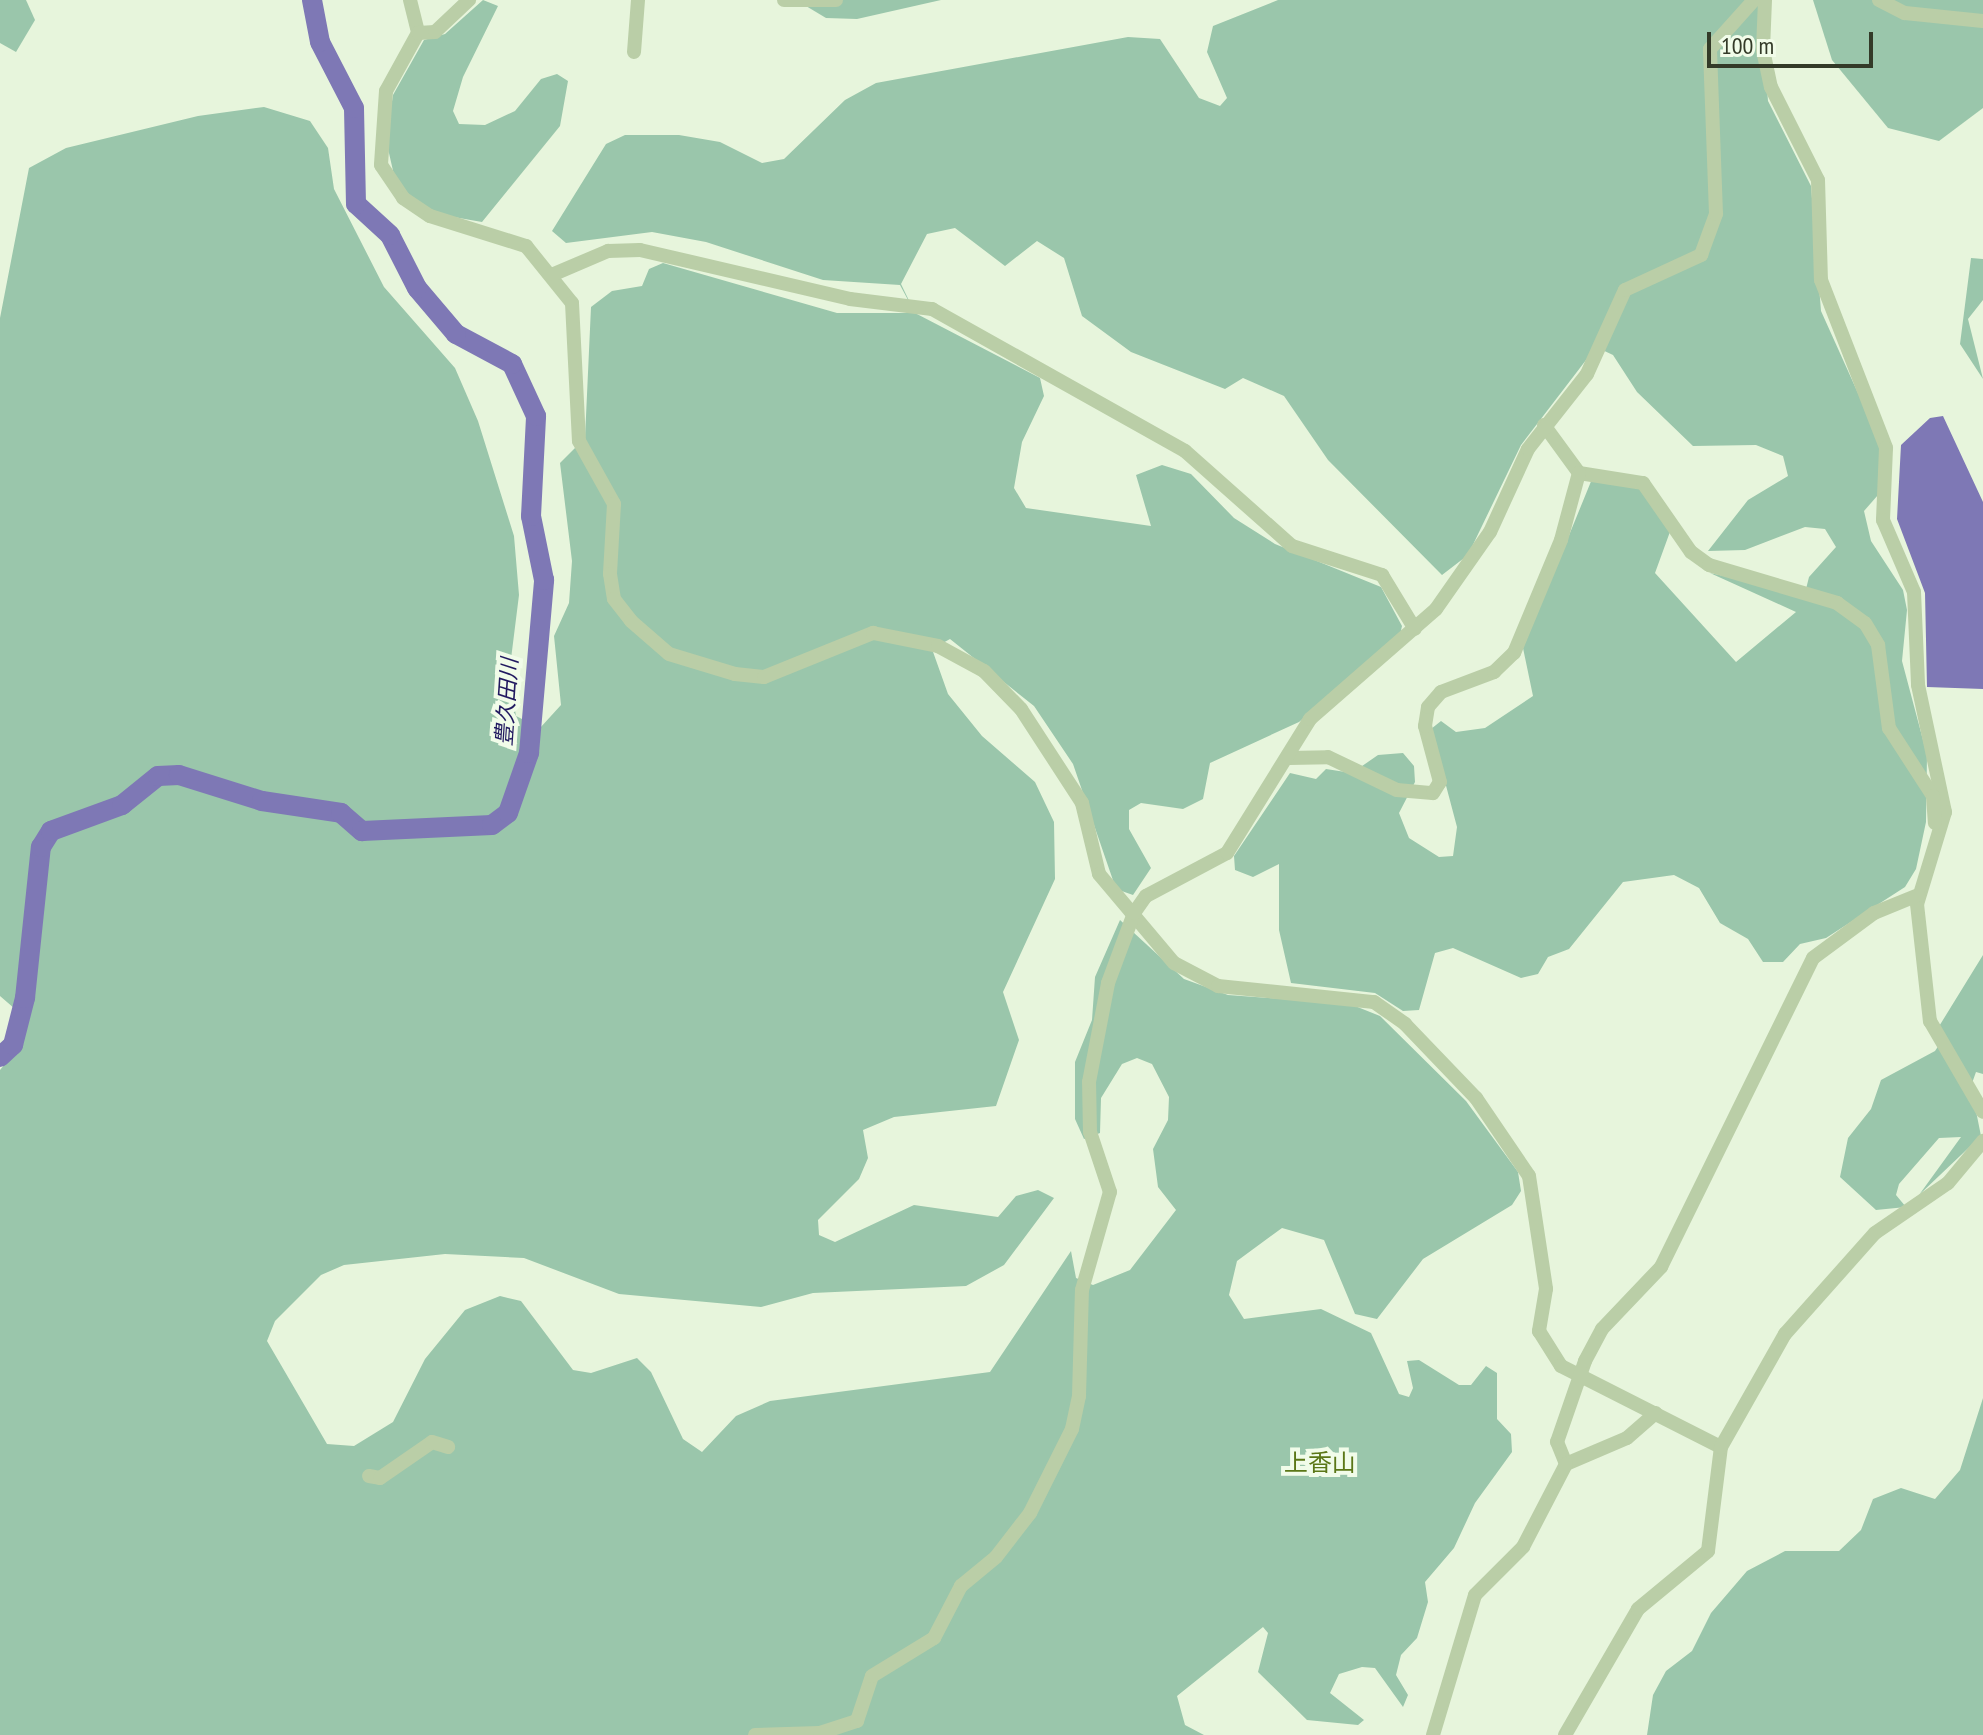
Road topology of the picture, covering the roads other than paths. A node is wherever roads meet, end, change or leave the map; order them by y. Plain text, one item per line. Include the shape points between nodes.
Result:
1 (410, 0) edge
2 (469, 0) edge
3 (638, 0) edge
4 (784, 0) edge
5 (836, 0) edge
6 (1754, 0) edge
7 (1765, 0) edge
8 (1879, 0) edge
9 (1983, 21) edge
10 (418, 33) junction
11 (634, 52) dead end
12 (554, 274) junction
13 (1544, 425) junction
14 (1579, 473) junction
15 (1415, 629) junction
16 (1289, 758) junction
17 (1930, 861) junction
18 (1918, 895) junction
19 (1134, 913) junction
20 (1983, 1112) edge
21 (1983, 1141) edge
22 (1579, 1380) junction
23 (1656, 1413) junction
24 (448, 1447) dead end
25 (1721, 1447) junction
26 (1566, 1464) junction
27 (369, 1476) dead end
28 (755, 1735) edge
29 (1433, 1735) edge
30 (1565, 1735) edge

1 - 10 street
2 - 10 street via 435,32
3 - 11 street
4 - 5 street
6 - 13 street via 1710,49 1711,239 1686,267 1625,290 1587,374
7 - 17 street via 1763,50 1771,87 1818,180 1821,280 1886,448 1883,520 1914,592 1918,685 1944,788 1945,812
8 - 9 street via 1905,13
10 - 12 street via 382,108 379,153 388,181 430,216 526,246
12 - 15 street via 608,251 640,250 850,299 932,309 1185,451 1292,546 1382,575
12 - 19 street via 575,316 579,441 614,504 614,599 631,621 669,654 764,677 873,633 960,654 1021,709 1051,752 1082,803 1099,874
13 - 14 street
13 - 15 street via 1475,557
14 - 16 street via 1561,540 1514,653 1494,672 1441,692 1428,707 1425,726 1440,782 1433,793 1397,790 1328,757
14 - 17 street via 1643,483 1691,552 1709,565 1837,603 1865,623 1878,645 1889,728 1933,796
15 - 16 street via 1310,719
16 - 19 street via 1227,853 1146,896
17 - 18 street
18 - 20 street via 1930,1021 1940,1049
18 - 22 street via 1874,913 1813,958 1661,1267 1602,1329
19 - 22 street via 1188,975 1268,993 1374,1002 1476,1098 1529,1176 1546,1289 1539,1331
19 - 28 street via 1096,1030 1086,1110 1109,1206 1082,1290 1079,1396 1057,1463 996,1557 951,1599 934,1638 872,1676 857,1721 820,1733
21 - 25 street via 1948,1183 1875,1233 1811,1302 1785,1334
22 - 23 street
22 - 26 street via 1557,1442
23 - 25 street
23 - 26 street via 1627,1438
24 - 27 street via 432,1442 380,1478
25 - 30 street via 1708,1551 1638,1609
26 - 29 street via 1523,1547 1475,1595

